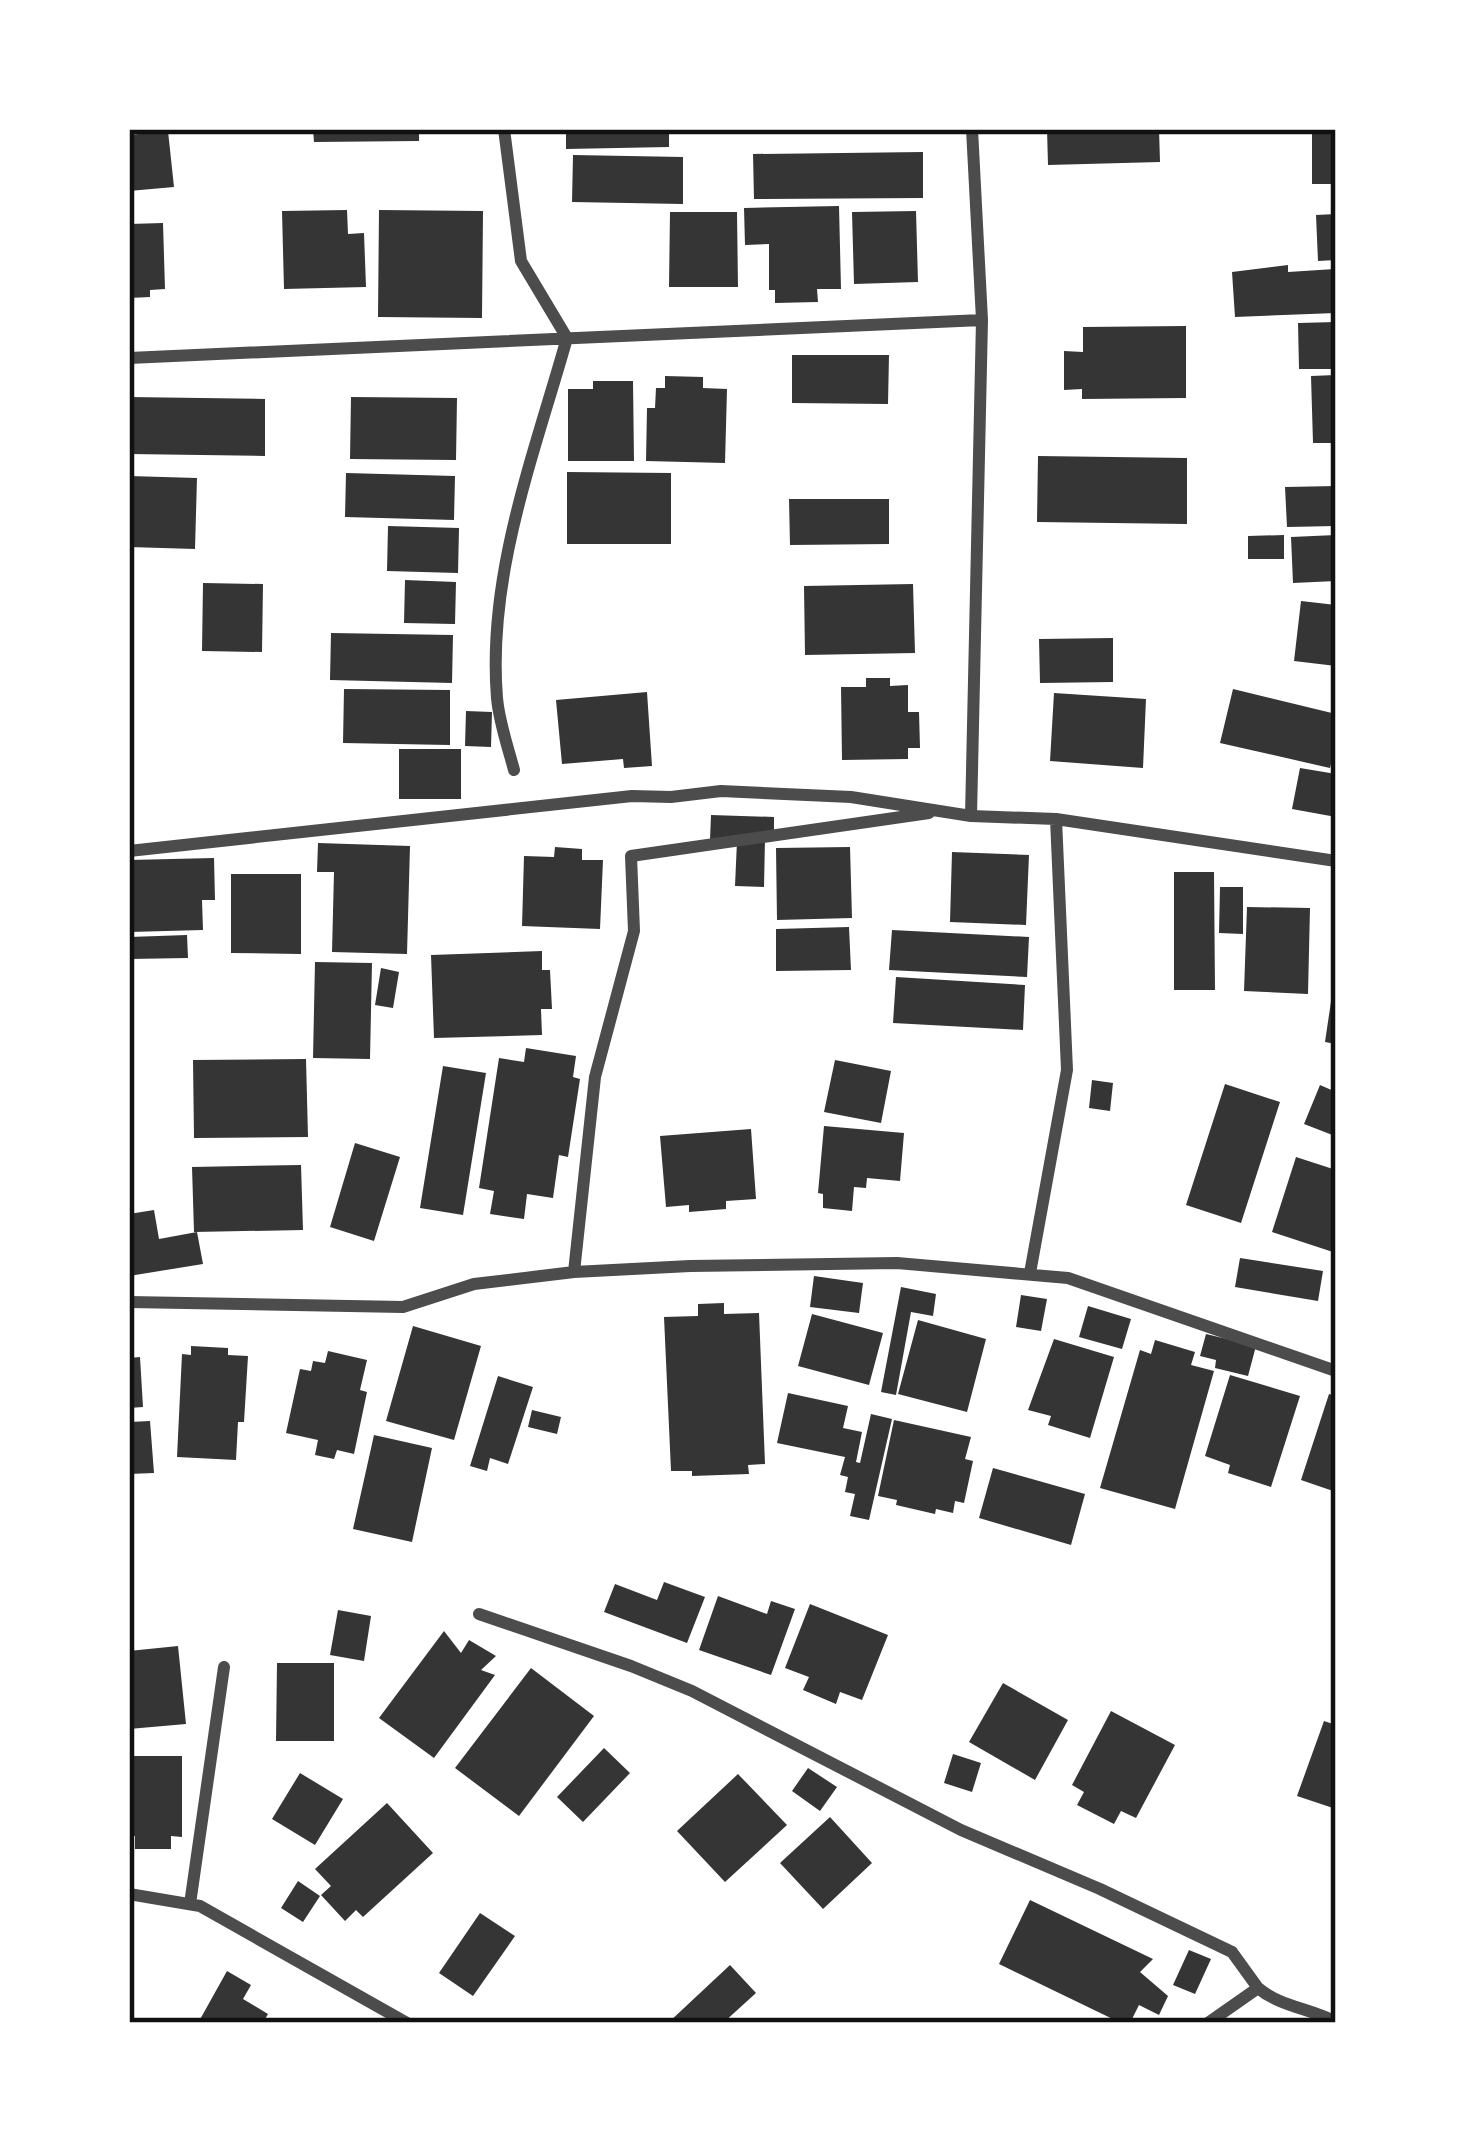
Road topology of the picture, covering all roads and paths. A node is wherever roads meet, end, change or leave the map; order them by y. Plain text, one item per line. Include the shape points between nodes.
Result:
1 (503, 129) edge
2 (972, 129) edge
3 (982, 320) junction
4 (567, 338) junction
5 (129, 358) edge
6 (514, 770) dead end
7 (942, 811) junction
8 (971, 816) junction
9 (1056, 819) junction
10 (129, 851) edge
11 (1336, 861) edge
12 (574, 1272) junction
13 (1030, 1273) junction
14 (129, 1302) edge
15 (1336, 1371) edge
16 (479, 1614) dead end
17 (224, 1667) dead end
18 (129, 1894) edge
19 (190, 1904) junction
20 (1258, 1988) junction
21 (1336, 2021) edge
22 (406, 2023) edge
23 (1208, 2023) edge

1 - 4 street via 521,261
2 - 3 street
3 - 4 street
3 - 8 street
4 - 5 street
4 - 6 street via 508,542 496,630 497,702
7 - 8 street
7 - 10 street via 721,791
7 - 12 street via 631,856 634,931 595,1077
8 - 9 street
9 - 11 street
9 - 13 street via 1067,1070
12 - 13 street via 897,1263
12 - 14 street via 474,1284 403,1306
13 - 15 street via 1067,1278
16 - 20 street via 692,1691 962,1830 1232,1952
17 - 19 street
18 - 19 street
19 - 22 street
20 - 21 street via 1276,2003
20 - 23 street

